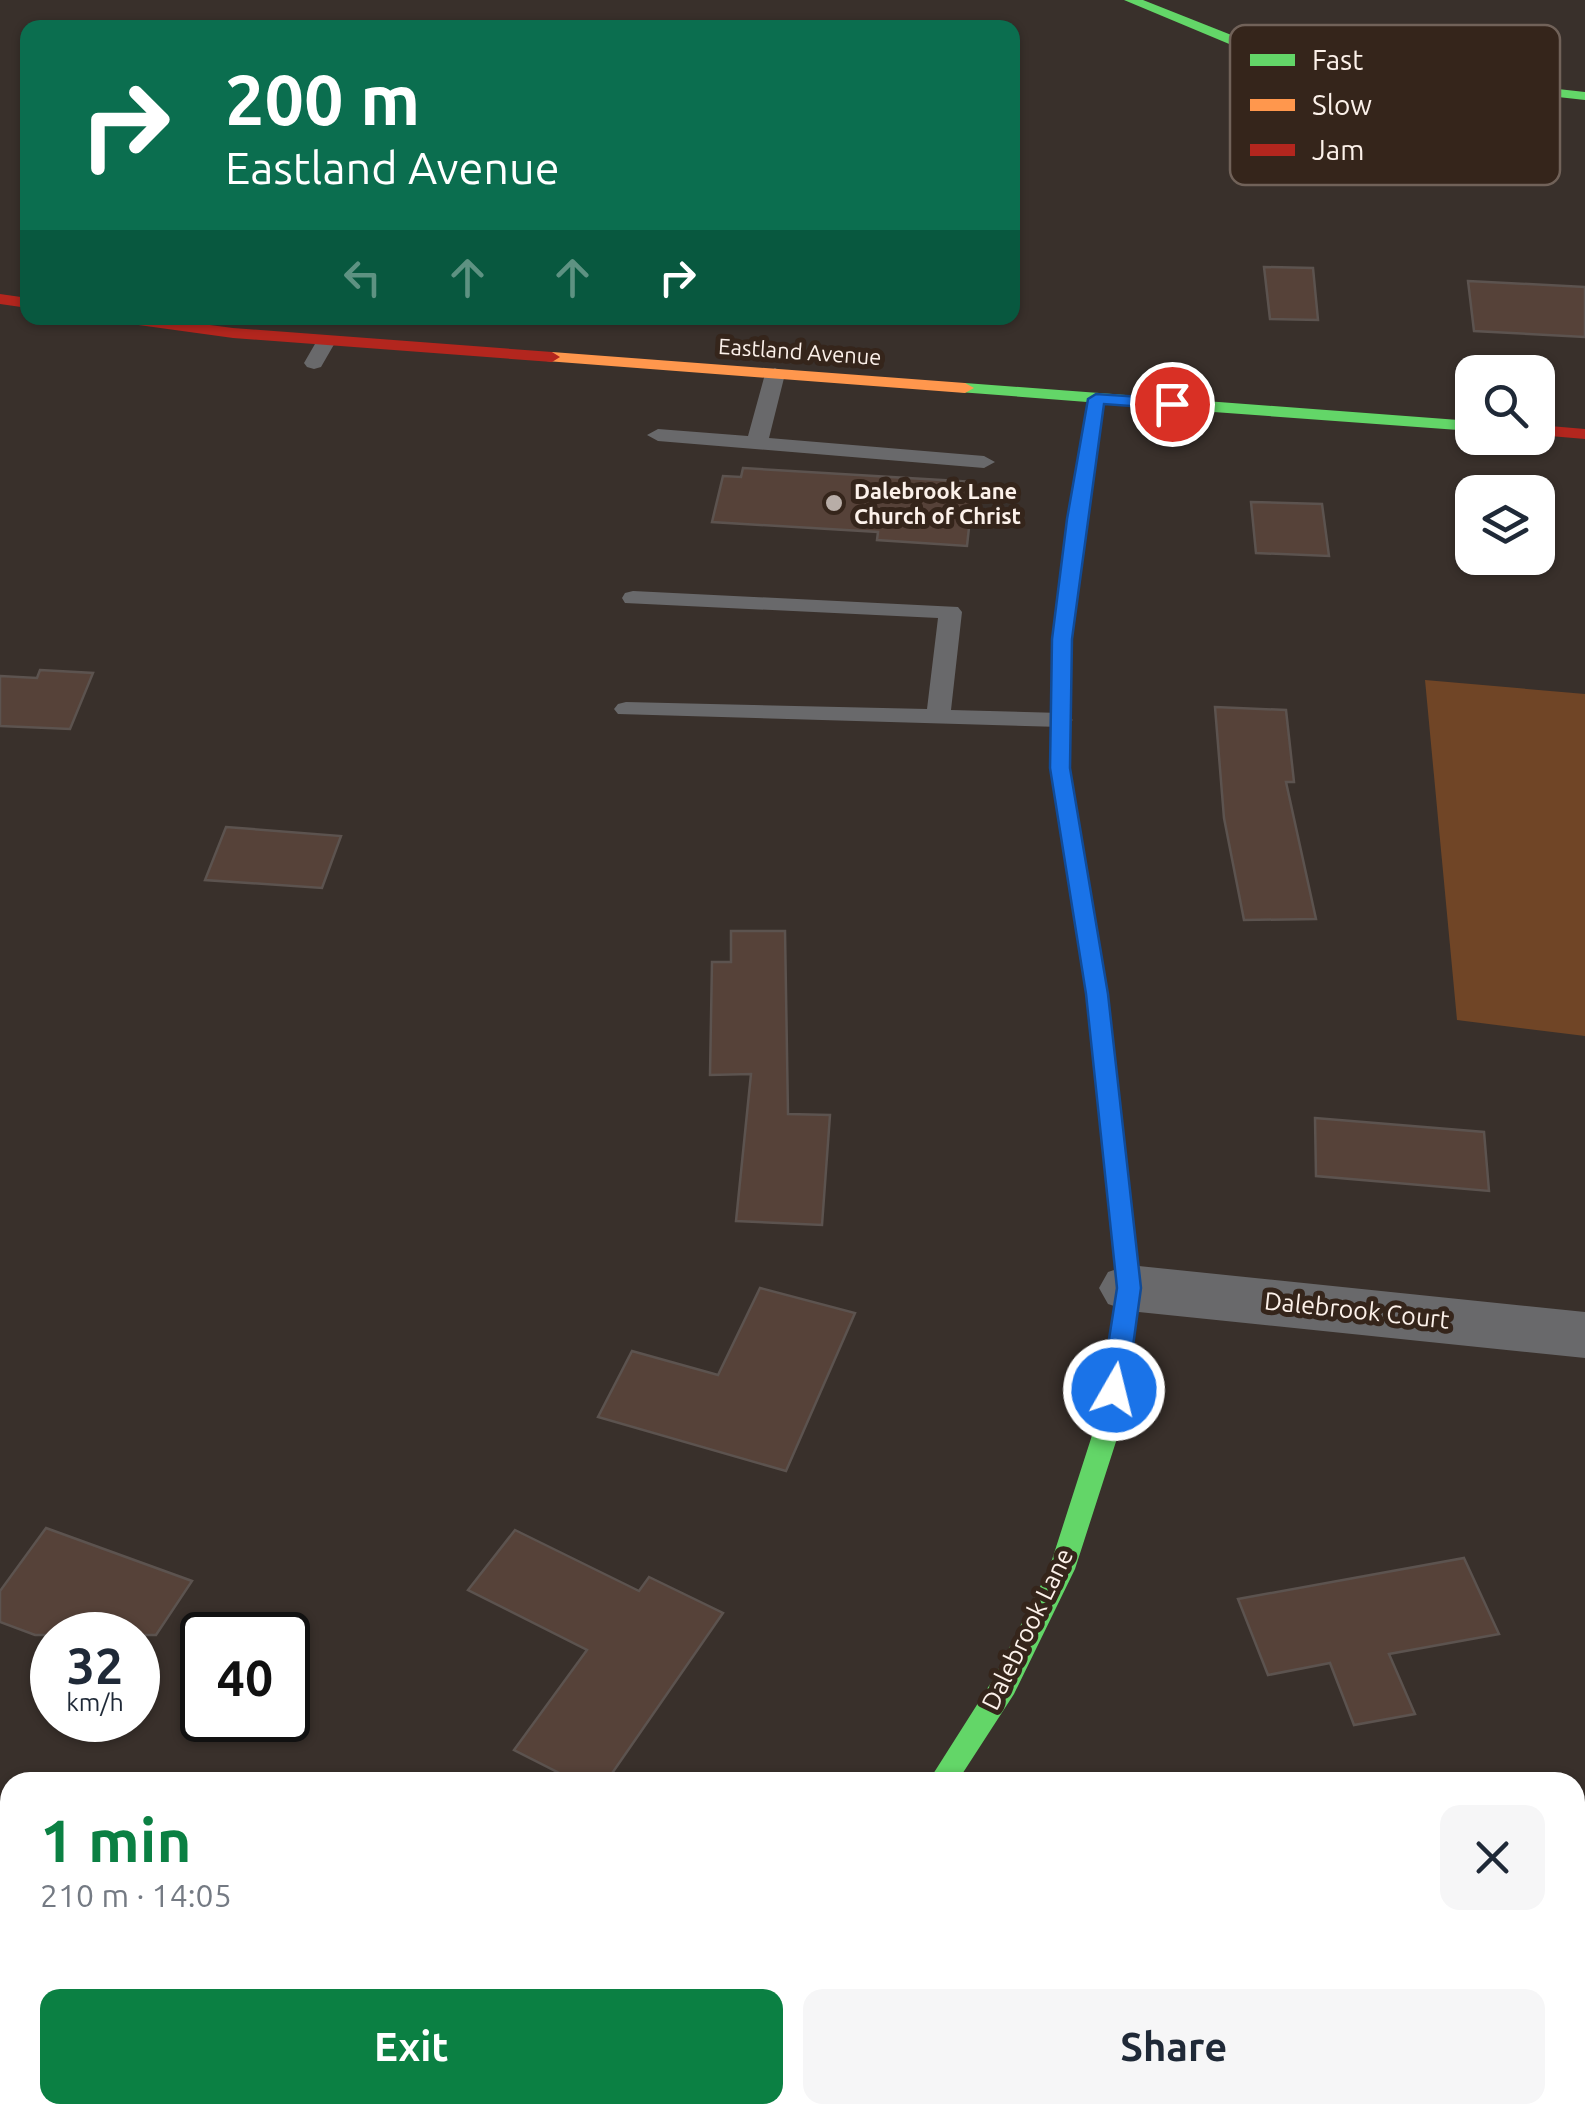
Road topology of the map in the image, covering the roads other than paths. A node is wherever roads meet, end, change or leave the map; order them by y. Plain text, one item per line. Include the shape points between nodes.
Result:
1 (1131, 0) edge
2 (1230, 39) edge
3 (1560, 93) edge
4 (1585, 96) edge
5 (172, 325) edge
6 (326, 341) junction
7 (314, 363) dead end
8 (775, 374) junction
9 (1096, 399) junction
10 (1455, 425) edge
11 (1555, 431) edge
12 (1585, 434) edge
13 (658, 435) dead end
14 (757, 444) junction
15 (984, 462) dead end
16 (633, 598) dead end
17 (626, 709) dead end
18 (938, 717) junction
19 (1061, 720) junction
20 (1129, 1288) junction
21 (1585, 1335) edge
22 (948, 1772) edge

1 - 2 street
3 - 4 street
5 - 6 street, Eastland Avenue
6 - 7 lane
6 - 8 street, Eastland Avenue
8 - 9 street, Eastland Avenue
8 - 14 lane
9 - 10 street, Eastland Avenue
9 - 19 street, Dalebrook Lane via 1062,639
11 - 12 street
13 - 14 lane
14 - 15 lane
16 - 18 lane via 950,612
17 - 18 lane
18 - 19 lane
19 - 20 street, Dalebrook Lane via 1060,768 1097,994
20 - 21 street, Dalebrook Court
20 - 22 street, Dalebrook Lane via 1109,1423 1062,1569 1004,1686

